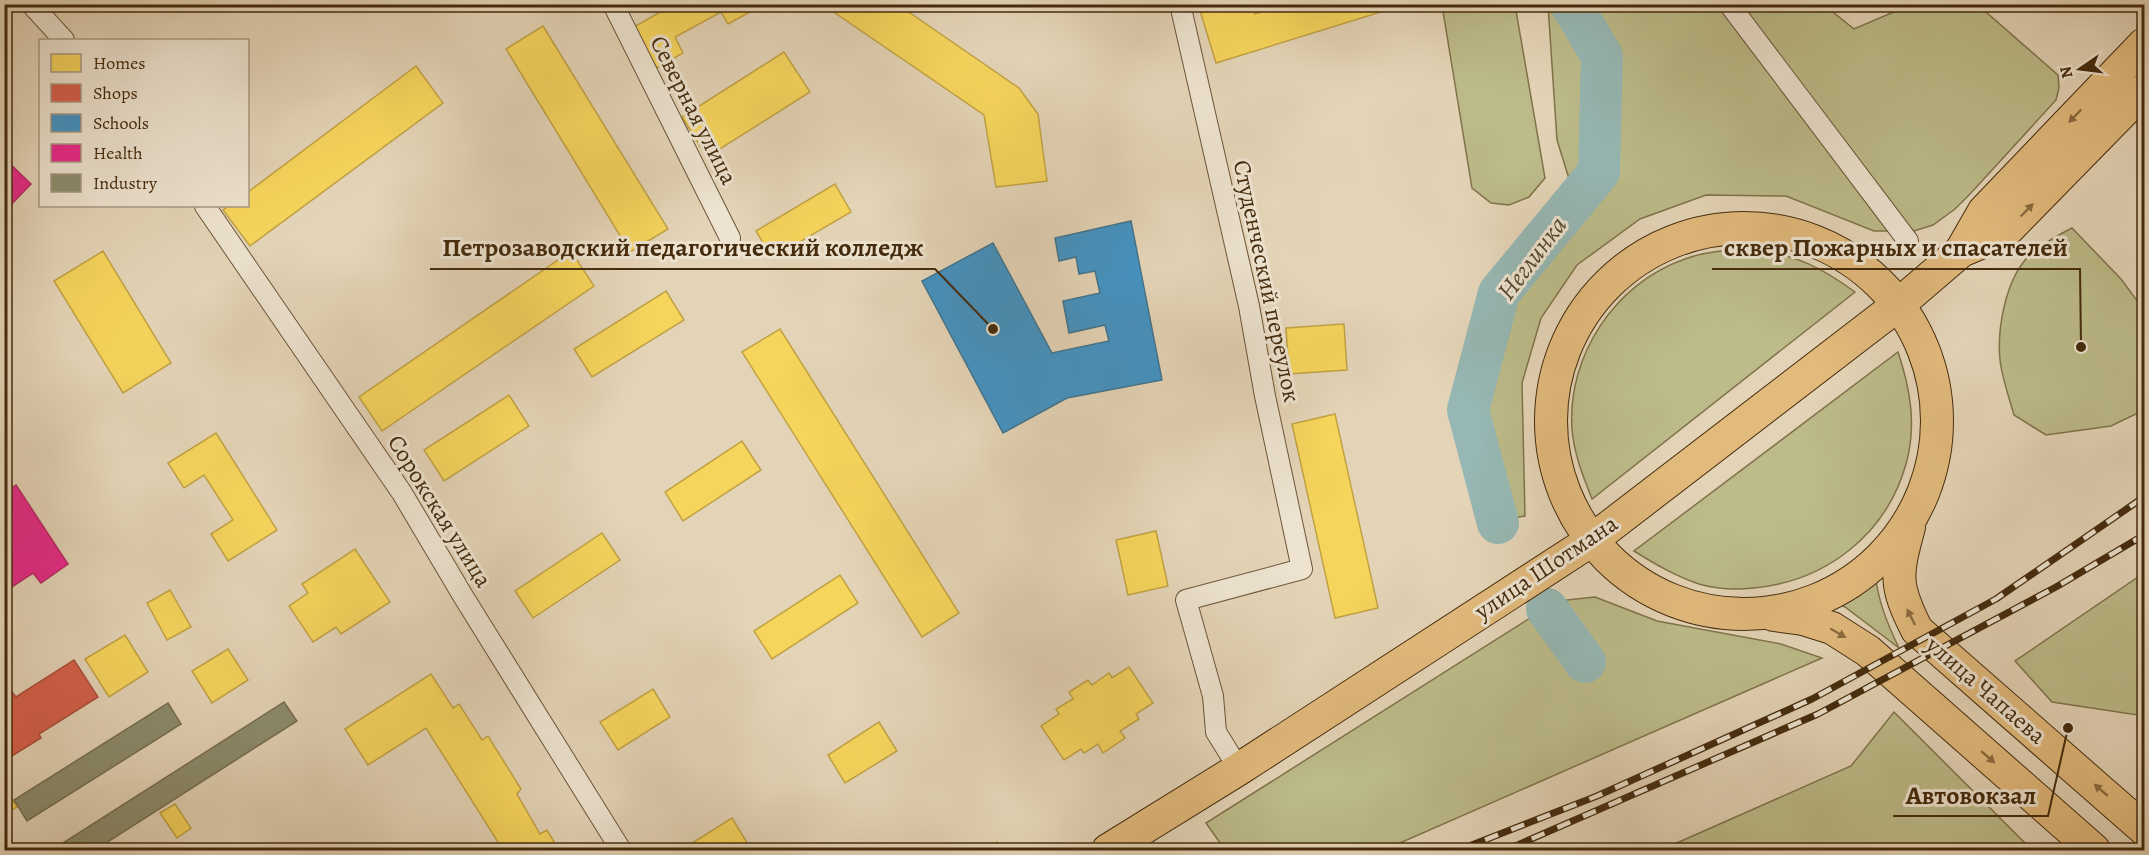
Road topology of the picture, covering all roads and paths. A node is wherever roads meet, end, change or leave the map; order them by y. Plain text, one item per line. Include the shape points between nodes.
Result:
1 (31, 4) edge
2 (613, 4) edge
3 (1180, 4) edge
4 (1729, 4) edge
5 (63, 39) edge
6 (2145, 44) edge
7 (2145, 90) edge
8 (206, 207) edge
9 (730, 238) dead end
10 (1908, 241) dead end
11 (1961, 251) junction
12 (1898, 305) junction
13 (1911, 517) junction
14 (1592, 540) junction
15 (1761, 613) junction
16 (1239, 769) junction
17 (2145, 829) edge
18 (621, 850) edge
19 (1108, 850) edge
20 (2094, 850) edge

1 - 5 street
2 - 9 street, Северная улица
3 - 16 street, Студенческий переулок via 1249,306 1302,569 1186,600 1213,696 1216,732
4 - 10 street
6 -> 11 main road, улица Шотмана via 1984,211
11 -> 7 main road, улица Шотмана via 2004,233
8 - 18 street, Сорокская улица via 402,493
11 - 12 main road, улица Шотмана
12 - 13 main road via 1928,362 1937,425 1934,457
12 - 14 main road, улица Шотмана
12 - 14 main road via 1882,285 1842,254 1795,234 1770,229 1719,229 1694,234 1655,249 1626,267 1590,303 1576,325 1552,397 1558,472 1570,504
13 - 15 main road via 1879,559 1844,586 1813,601
17 -> 13 main road, улица Чапаева via 1917,630 1903,601 1898,576
14 - 15 main road via 1631,577 1668,598 1729,614
14 - 16 main road, улица Шотмана
15 -> 20 main road, улица Чапаева via 1832,628 1868,651
16 - 19 main road, улица Шотмана

